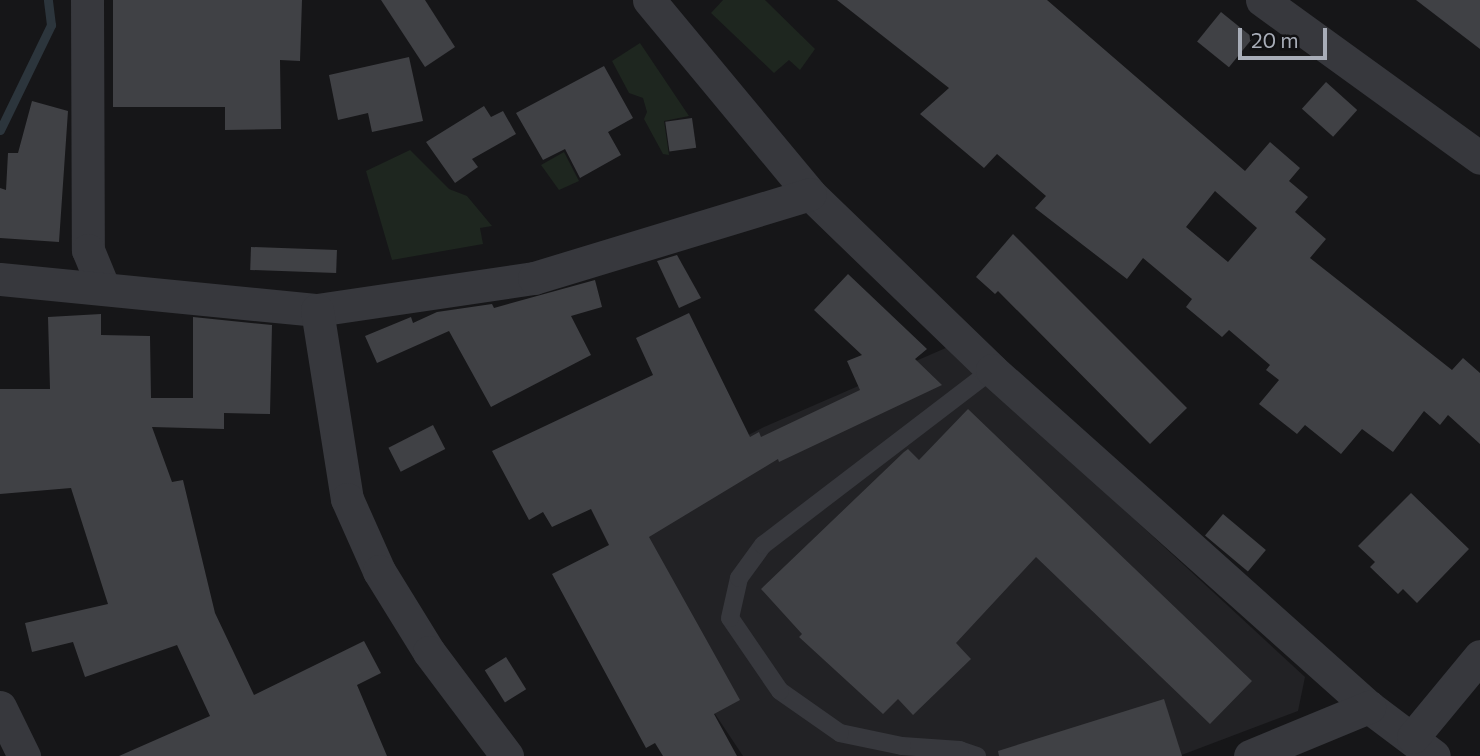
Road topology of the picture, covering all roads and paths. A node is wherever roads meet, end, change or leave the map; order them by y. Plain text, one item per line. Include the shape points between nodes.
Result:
1 (87, 0) edge
2 (649, 0) edge
3 (1262, 0) edge
4 (1480, 158) edge
5 (810, 194) junction
6 (0, 278) edge
7 (104, 289) junction
8 (317, 310) junction
9 (992, 370) junction
10 (1480, 656) edge
11 (0, 707) edge
12 (1369, 707) junction
13 (1423, 746) edge
14 (24, 756) edge
15 (507, 756) edge
16 (977, 756) edge
17 (1250, 756) edge

1 - 7 street via 88,250
2 - 5 street
3 - 4 street
5 - 8 street via 534,278
5 - 9 street
6 - 7 street
7 - 8 street
8 - 15 street via 347,499 379,571 429,652
9 - 12 street
9 - 16 lane via 763,545 739,578 730,618 780,691 840,733
10 - 13 street
11 - 14 street
12 - 13 street
12 - 17 street

